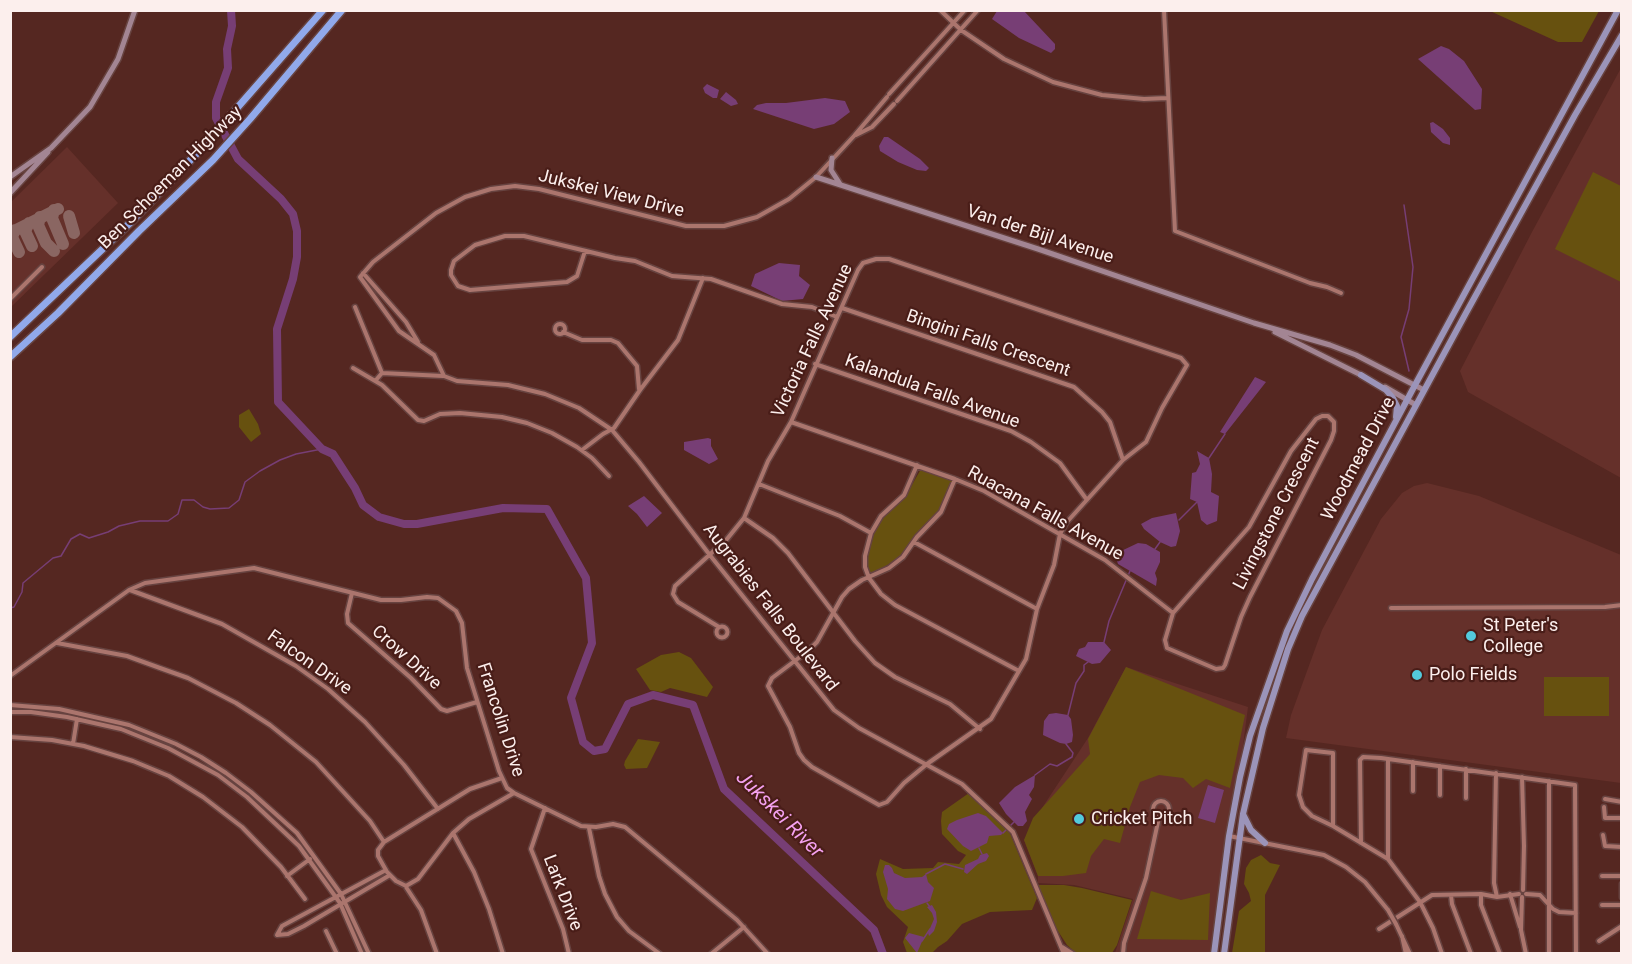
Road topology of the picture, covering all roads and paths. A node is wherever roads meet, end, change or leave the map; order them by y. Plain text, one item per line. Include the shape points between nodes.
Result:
1 (135, 10) edge
2 (323, 10) edge
3 (342, 10) edge
4 (940, 10) edge
5 (965, 10) edge
6 (978, 10) edge
7 (1164, 10) edge
8 (1618, 10) edge
9 (953, 23) junction
10 (961, 30) junction
11 (1622, 35) edge
12 (894, 89) junction
13 (901, 96) junction
14 (1167, 98) junction
15 (873, 113) junction
16 (880, 119) junction
17 (854, 136) junction
18 (51, 148) junction
19 (832, 158) junction
20 (10, 177) edge
21 (816, 177) junction
22 (840, 184) junction
23 (10, 193) edge
24 (585, 251) junction
25 (42, 267) dead end
26 (361, 275) junction
27 (703, 278) junction
28 (1341, 293) dead end
29 (10, 299) edge
30 (355, 307) dead end
31 (842, 308) junction
32 (398, 313) junction
33 (837, 317) junction
34 (390, 319) junction
35 (1254, 323) junction
36 (563, 332) dead end
37 (10, 337) edge
38 (418, 343) junction
39 (10, 357) edge
40 (815, 364) junction
41 (353, 368) dead end
42 (381, 373) junction
43 (1361, 375) junction
44 (444, 376) junction
45 (376, 380) junction
46 (1415, 385) junction
47 (640, 390) junction
48 (1424, 390) junction
49 (1407, 399) junction
50 (1416, 405) junction
51 (791, 422) junction
52 (1393, 426) junction
53 (612, 430) junction
54 (582, 450) junction
55 (1123, 460) junction
56 (917, 465) junction
57 (609, 476) dead end
58 (956, 479) junction
59 (759, 484) junction
60 (1088, 500) junction
61 (744, 518) junction
62 (871, 533) junction
63 (1060, 534) junction
64 (913, 542) junction
65 (709, 554) junction
66 (869, 578) junction
67 (129, 590) junction
68 (352, 593) junction
69 (1622, 605) edge
70 (1391, 608) dead end
71 (1037, 609) junction
72 (834, 612) junction
73 (1173, 613) junction
74 (719, 627) dead end
75 (57, 643) junction
76 (795, 662) junction
77 (1019, 671) junction
78 (10, 676) edge
79 (477, 702) junction
80 (10, 705) edge
81 (10, 712) edge
82 (92, 715) junction
83 (77, 719) junction
84 (91, 722) junction
85 (980, 729) junction
86 (158, 735) junction
87 (10, 738) edge
88 (154, 742) junction
89 (73, 744) junction
90 (201, 757) junction
91 (1388, 759) junction
92 (196, 762) junction
93 (1413, 762) junction
94 (927, 764) junction
95 (1440, 766) junction
96 (1466, 769) junction
97 (1496, 773) junction
98 (1522, 777) junction
99 (502, 778) junction
100 (1549, 781) junction
101 (1413, 791) dead end
102 (251, 792) junction
103 (514, 793) junction
104 (1440, 795) dead end
105 (247, 797) junction
106 (1466, 798) dead end
107 (1605, 800) dead end
108 (1622, 802) edge
109 (1604, 807) dead end
110 (545, 808) junction
111 (438, 809) junction
112 (1243, 814) junction
113 (1159, 817) junction
114 (1622, 818) edge
115 (1334, 826) junction
116 (589, 828) junction
117 (297, 833) junction
118 (453, 833) junction
119 (1603, 835) dead end
120 (1229, 836) junction
121 (292, 837) junction
122 (1239, 838) junction
123 (384, 842) junction
124 (1265, 843) junction
125 (1361, 843) junction
126 (1622, 847) edge
127 (310, 859) junction
128 (1388, 859) junction
129 (386, 870) junction
130 (390, 875) junction
131 (288, 876) junction
132 (1602, 876) dead end
133 (1622, 876) edge
134 (1622, 884) edge
135 (406, 886) junction
136 (341, 894) junction
137 (1451, 894) junction
138 (1481, 894) junction
139 (1510, 894) junction
140 (1522, 894) junction
141 (336, 897) junction
142 (1497, 897) junction
143 (1622, 897) edge
144 (305, 899) dead end
145 (342, 902) junction
146 (1420, 902) junction
147 (1549, 903) junction
148 (1622, 904) edge
149 (1602, 905) dead end
150 (1576, 913) junction
151 (744, 927) junction
152 (1379, 929) dead end
153 (1621, 929) edge
154 (1521, 930) junction
155 (326, 931) dead end
156 (1599, 941) dead end
157 (1061, 946) junction
158 (1121, 953) edge
159 (337, 954) edge
160 (362, 954) edge
161 (369, 954) edge
162 (437, 954) edge
163 (503, 954) edge
164 (569, 954) edge
165 (660, 954) edge
166 (711, 954) edge
167 (768, 954) edge
168 (1064, 954) edge
169 (1073, 954) edge
170 (1214, 954) edge
171 (1224, 954) edge
172 (1408, 954) edge
173 (1443, 954) edge
174 (1471, 954) edge
175 (1500, 954) edge
176 (1526, 954) edge
177 (1549, 954) edge
178 (1576, 954) edge

1 - 18 street via 118,59 100,92 79,121
2 - 37 highway, Ben Schoeman Highway via 202,148 123,230
3 - 39 highway, Ben Schoeman Highway via 213,160
4 - 9 street
5 - 9 street, Jukskei View Drive
6 - 10 street, Jukskei View Drive
7 - 14 street
8 - 46 main road, Woodmead Drive
9 - 10 street
9 - 12 street, Jukskei View Drive
10 - 13 street, Jukskei View Drive
10 - 14 street via 1020,68 1070,87 1122,98
11 - 48 main road, Woodmead Drive
12 - 13 street
12 - 15 street, Jukskei View Drive
13 - 16 street, Jukskei View Drive
14 - 28 street via 1175,231
15 - 16 street
15 - 17 street, Jukskei View Drive
16 - 17 street, Jukskei View Drive
17 - 19 street, Jukskei View Drive
18 - 20 street
18 - 23 street
19 - 21 street, Jukskei View Drive
19 - 22 street via 832,174
21 - 22 street, Van der Bijl Avenue
21 - 26 street, Jukskei View Drive via 767,213 738,223 700,227 669,223 539,189 491,189 465,197 436,213
22 - 35 street, Van der Bijl Avenue
24 - 24 street via 535,238 505,236 484,241 458,257 451,275 458,286 470,290 567,282 577,276
24 - 27 street via 635,261 672,276
25 - 29 street
26 - 32 street
26 - 34 street
27 - 33 street
27 - 47 street via 678,340
30 - 42 street
31 - 33 street, Victoria Falls Avenue
31 - 55 street, Bingini Falls Crescent via 1074,387 1106,417
31 - 55 street, Victoria Falls Avenue via 859,267 885,258 1181,358 1187,366 1150,436
32 - 34 street
32 - 38 street
33 - 40 street, Victoria Falls Avenue
34 - 38 street via 404,336
35 - 43 street, Van der Bijl Avenue
35 - 46 street, Van der Bijl Avenue via 1346,351
36 - 47 street via 582,340 618,343 637,366
38 - 44 street via 434,355
40 - 51 street, Victoria Falls Avenue
40 - 60 street, Kalandula Falls Avenue via 1011,431 1060,463
41 - 45 street
42 - 44 street, Augrabies Falls Boulevard
42 - 45 street
43 - 49 street, Van der Bijl Avenue
43 - 52 main road via 1393,398 1397,411
44 - 53 street, Augrabies Falls Boulevard via 545,394 579,408
45 - 54 street via 421,421 447,413 502,417 541,428
46 - 48 street, Van der Bijl Avenue
46 - 49 main road, Woodmead Drive
47 - 53 street
48 - 50 main road, Woodmead Drive
49 - 50 street, Van der Bijl Avenue
49 - 52 main road, Woodmead Drive
50 - 112 main road, Woodmead Drive via 1323,575 1288,649 1263,728
51 - 56 street, Ruacana Falls Avenue
51 - 59 street, Victoria Falls Avenue via 772,452
52 - 120 main road, Woodmead Drive via 1300,602 1276,657 1250,736
53 - 54 street
53 - 65 street, Augrabies Falls Boulevard
54 - 57 street
55 - 60 street
56 - 58 street, Ruacana Falls Avenue
56 - 62 street via 904,495 881,516
58 - 63 street, Ruacana Falls Avenue
58 - 64 street via 941,512
59 - 61 street, Victoria Falls Avenue
59 - 62 street via 840,516
60 - 63 street
61 - 65 street, Victoria Falls Avenue
61 - 72 street via 783,547
62 - 66 street via 865,556
63 - 71 street via 1054,565
63 - 73 street, Ruacana Falls Avenue via 1105,560
64 - 66 street via 903,557
64 - 71 street
65 - 74 street, Victoria Falls Avenue via 678,582 673,594 684,606
65 - 76 street, Augrabies Falls Boulevard
66 - 72 street via 849,589
66 - 77 street via 895,605
67 - 68 street, Francolin Drive via 145,583 254,567
67 - 75 street, Francolin Drive
67 - 111 street, Falcon Drive via 222,624 296,666 365,722
68 - 79 street, Crow Drive via 348,623 441,709 447,711
68 - 79 street, Francolin Drive via 381,600 435,597 452,607 462,623 467,668
69 - 70 street
71 - 77 street via 1030,649
72 - 76 street via 817,642
72 - 85 street via 875,663 950,704
73 - 73 street, Livingstone Crescent via 1249,527 1286,460 1316,419 1330,418 1334,424 1331,441 1250,597 1223,668 1216,669 1165,645
75 - 78 street, Francolin Drive
75 - 123 street via 127,656 215,691 246,709 316,762
76 - 94 street, Augrabies Falls Boulevard via 846,720
76 - 94 street via 772,678 768,688 790,727 799,753 812,767 881,806
77 - 85 street via 991,719
79 - 99 street, Francolin Drive
80 - 82 street
81 - 83 street
82 - 84 street
82 - 86 street
83 - 84 street
83 - 89 street
84 - 88 street
85 - 94 street
86 - 88 street
86 - 90 street
87 - 89 street
88 - 92 street
89 - 131 street via 133,761 185,786 242,827
90 - 92 street
90 - 102 street
91 - 93 street
91 - 125 street via 1370,756 1360,760
91 - 128 street
92 - 105 street
93 - 95 street
93 - 101 street
94 - 157 street, Augrabies Falls Boulevard via 962,784 1012,832
95 - 96 street
95 - 104 street
96 - 97 street
96 - 106 street
97 - 98 street
97 - 142 street
98 - 100 street
98 - 140 street
99 - 103 street, Francolin Drive
99 - 111 street via 470,789
100 - 147 street
100 - 150 street via 1576,787
102 - 105 street
102 - 117 street
103 - 110 street, Francolin Drive
103 - 118 street
105 - 121 street
107 - 108 street
109 - 114 street via 1605,818
110 - 116 street, Francolin Drive
110 - 164 street, Lark Drive via 531,849
111 - 123 street
112 - 122 main road, Woodmead Drive
112 - 124 main road via 1251,830
113 - 113 street via 1153,807 1164,801 1169,813
113 - 158 street via 1146,878
115 - 115 street via 1303,807 1299,795 1306,750 1333,753
115 - 125 street
116 - 151 street, Francolin Drive via 613,824 625,827
116 - 165 street via 599,876 617,917
117 - 121 street
117 - 136 street
118 - 135 street via 418,879
118 - 163 street via 481,890
119 - 126 street via 1605,846
120 - 122 street
120 - 170 main road, Woodmead Drive
121 - 127 street
122 - 124 street
122 - 171 main road, Woodmead Drive
123 - 129 street via 378,856
124 - 172 street, bridge via 1335,861 1365,882 1388,910
125 - 128 street
127 - 131 street
127 - 141 street
128 - 146 street
129 - 130 street
129 - 136 street
130 - 135 street
130 - 145 street
131 - 144 street
132 - 133 street
134 - 143 street
135 - 162 street via 421,910
136 - 141 street
136 - 145 street
137 - 138 street
137 - 146 street via 1435,895
137 - 174 street
138 - 142 street
138 - 175 street via 1481,905
139 - 140 street
139 - 142 street
139 - 154 street
140 - 147 street via 1540,895
140 - 154 street
141 - 145 street
141 - 145 street via 282,926 277,935 288,934
145 - 160 street
145 - 161 street
146 - 152 street
146 - 173 street
147 - 150 street via 1559,912
147 - 177 street
148 - 149 street
150 - 178 street
151 - 166 street
151 - 167 street, Francolin Drive
153 - 156 street
154 - 176 street
155 - 159 street
157 - 168 street, Augrabies Falls Boulevard
157 - 169 street

